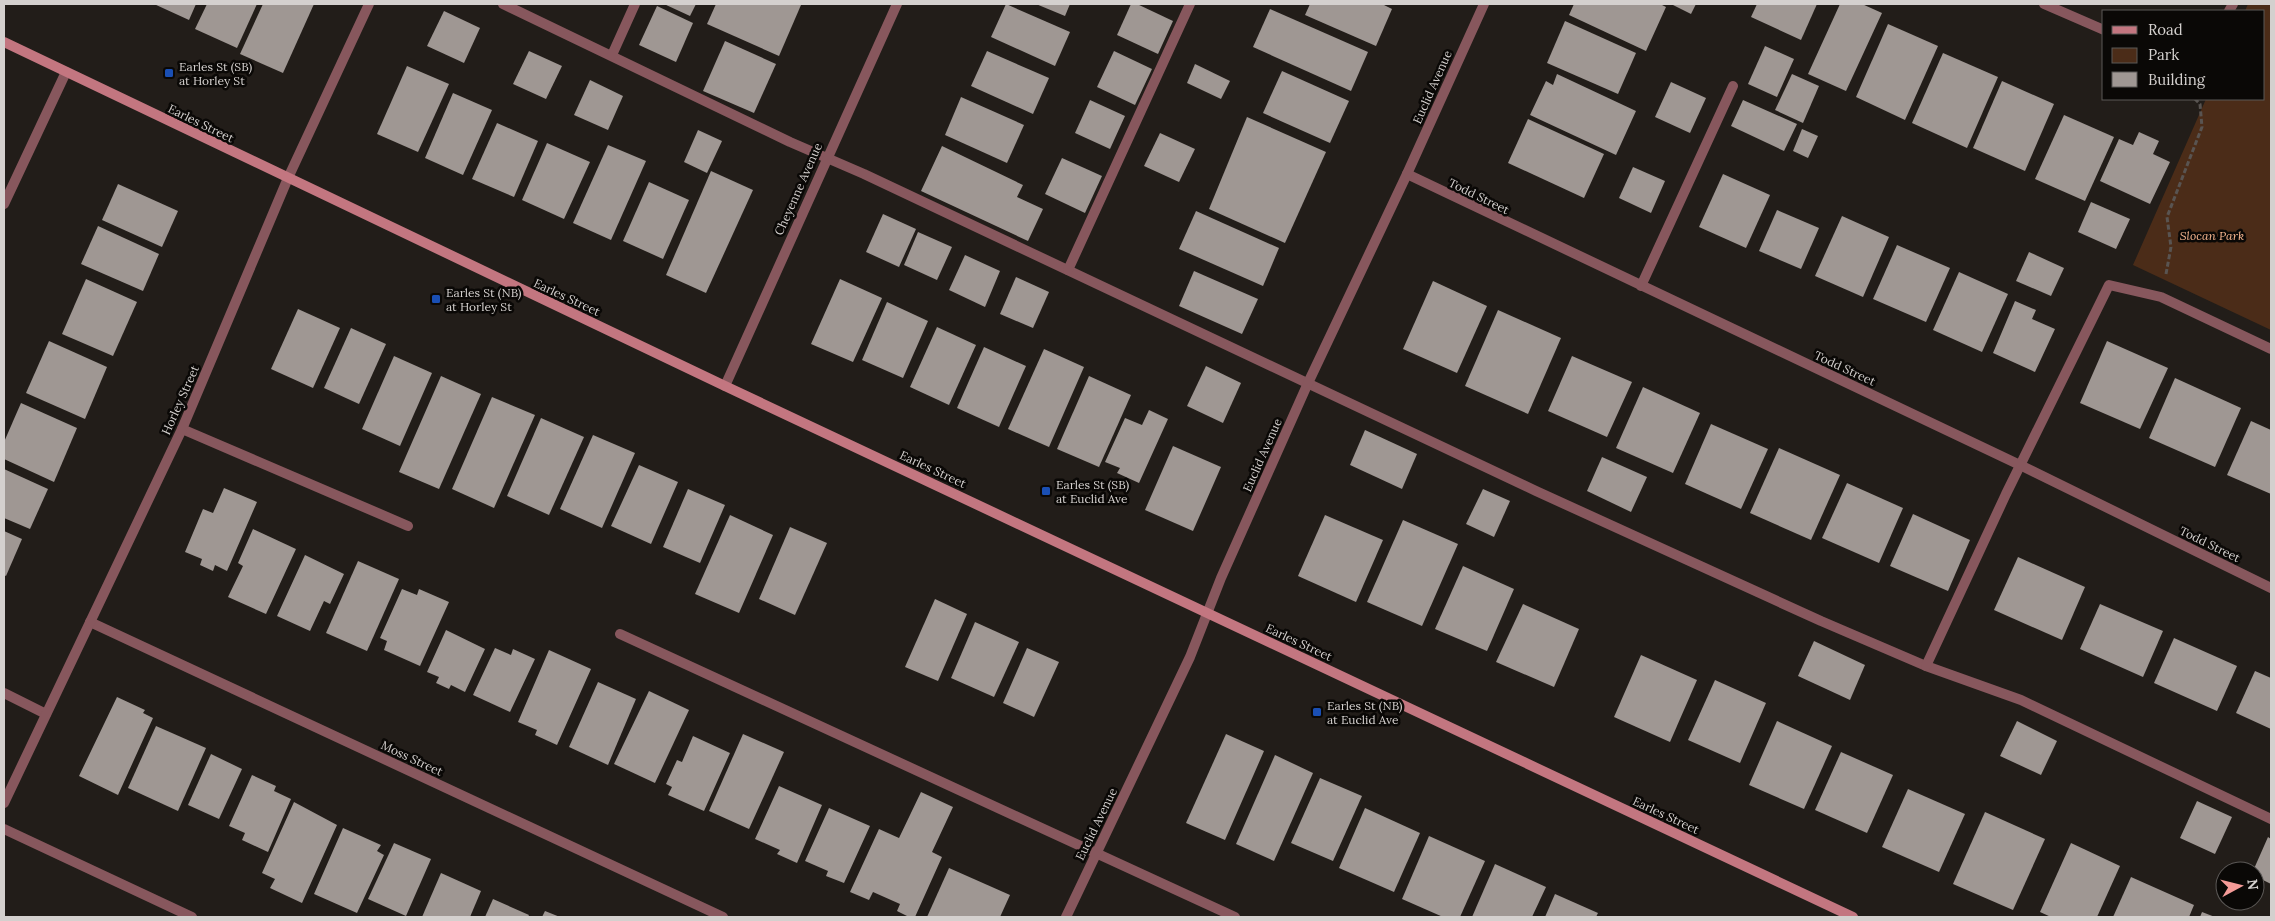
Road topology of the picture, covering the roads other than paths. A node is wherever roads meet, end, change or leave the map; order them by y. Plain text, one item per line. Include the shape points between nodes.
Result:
1 (369, 4) edge
2 (503, 4) edge
3 (635, 4) edge
4 (897, 4) edge
5 (1190, 4) edge
6 (1484, 4) edge
7 (2044, 4) edge
8 (2102, 29) edge
9 (4, 42) edge
10 (612, 55) junction
11 (66, 72) junction
12 (1732, 86) dead end
13 (826, 158) junction
14 (1407, 174) junction
15 (288, 178) junction
16 (4, 204) edge
17 (1068, 270) junction
18 (1641, 286) junction
19 (2271, 349) edge
20 (1308, 383) junction
21 (725, 386) junction
22 (182, 429) junction
23 (2022, 466) junction
24 (408, 526) dead end
25 (2271, 588) edge
26 (1208, 613) junction
27 (90, 622) junction
28 (620, 634) dead end
29 (1926, 666) junction
30 (4, 693) edge
31 (46, 714) junction
32 (4, 803) edge
33 (2271, 819) edge
34 (4, 828) edge
35 (1095, 854) junction
36 (192, 917) edge
37 (724, 917) edge
38 (1066, 917) edge
39 (1234, 917) edge
40 (1853, 917) edge

1 - 15 street, Horley Street
2 - 10 street
3 - 10 street
4 - 13 street, Cheyenne Avenue
5 - 17 street
6 - 14 street, Euclid Avenue
7 - 8 street
9 - 11 street, Earles Street
10 - 13 street
11 - 15 street, Earles Street
11 - 16 street
12 - 18 street
13 - 17 street
13 - 21 street, Cheyenne Avenue
14 - 18 street, Todd Street
14 - 20 street, Euclid Avenue
15 - 21 street, Earles Street
15 - 22 street, Horley Street
17 - 20 street
18 - 23 street, Todd Street
19 - 23 street via 2161,297 2109,285
20 - 26 street, Euclid Avenue
20 - 29 street via 1545,495
21 - 26 street, Earles Street
22 - 24 street
22 - 27 street, Horley Street
23 - 25 street, Todd Street
23 - 29 street
26 - 35 street, Euclid Avenue
26 - 40 street, Earles Street
27 - 31 street, Horley Street
27 - 37 street, Moss Street
28 - 35 street
29 - 33 street via 2021,700
30 - 31 street
31 - 32 street, Horley Street
34 - 36 street
35 - 38 street, Euclid Avenue
35 - 39 street

